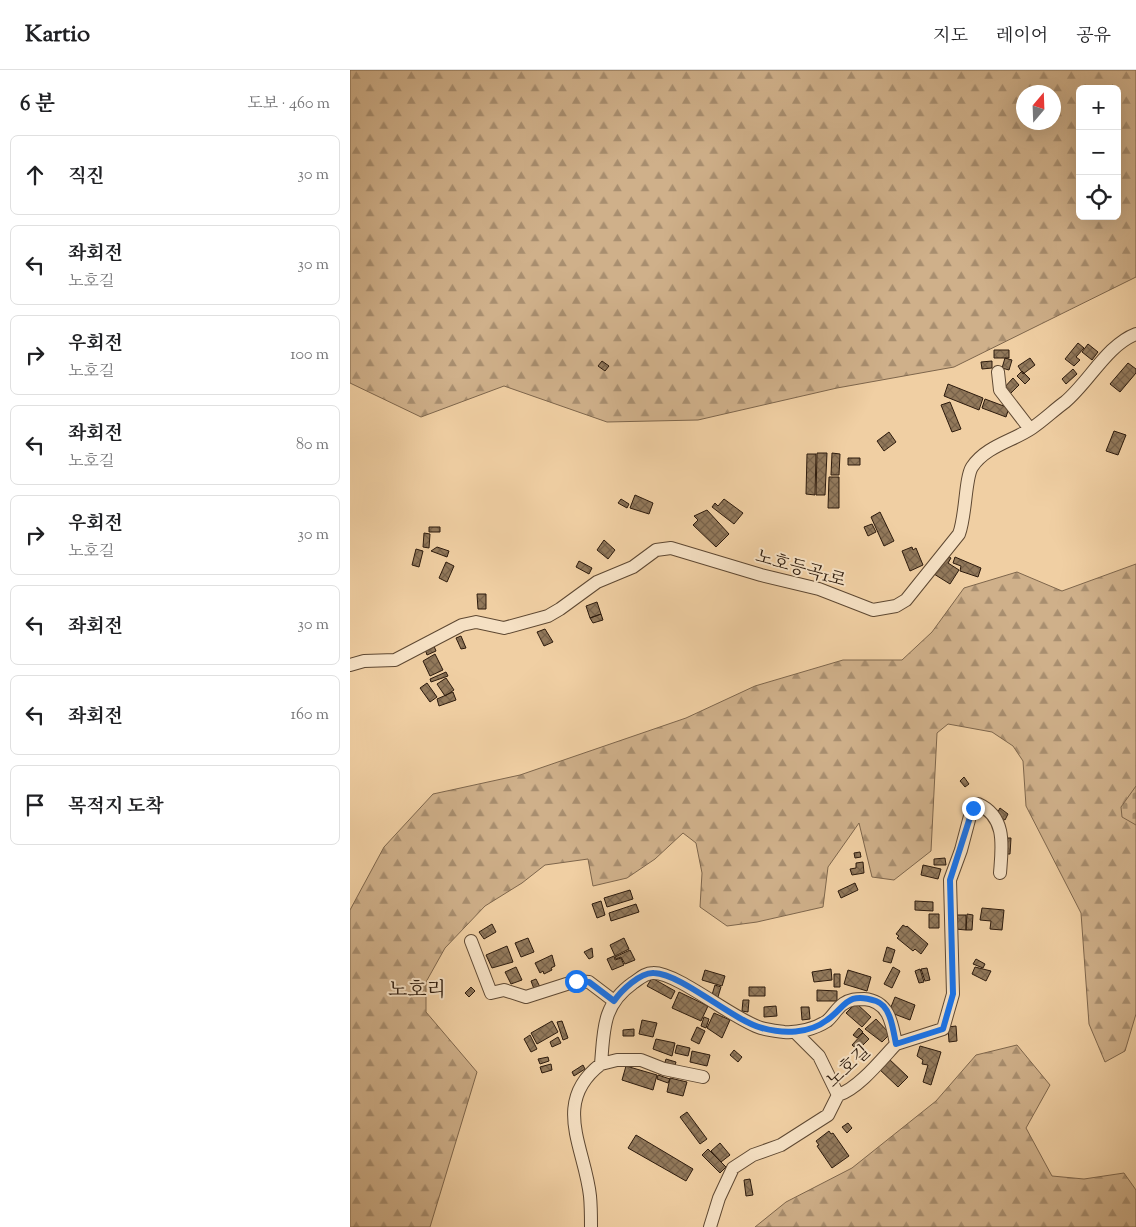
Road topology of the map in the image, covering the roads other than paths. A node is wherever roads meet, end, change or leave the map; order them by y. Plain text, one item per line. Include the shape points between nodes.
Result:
1 (1136, 334) edge
2 (998, 372) dead end
3 (1030, 429) junction
4 (350, 665) edge
5 (1000, 873) dead end
6 (471, 941) dead end
7 (614, 1001) junction
8 (796, 1033) junction
9 (896, 1044) junction
10 (601, 1064) junction
11 (703, 1076) dead end
12 (838, 1095) junction
13 (591, 1227) edge
14 (710, 1227) edge

1 - 3 street, 노호등곡1로 via 1125,339 1078,391
2 - 3 street via 1000,390
3 - 4 street, 노호등곡1로 via 991,450 970,469 964,522 958,534 906,600 896,606 873,610 819,589 670,548 656,550 633,567 597,582 548,616 504,628 476,622 462,625 394,660
5 - 9 street via 1002,831 987,808 978,804 970,816 950,880 953,994 943,1029
6 - 7 street via 491,993 504,990 526,997 576,981 589,982
7 - 8 street via 632,984 654,973 674,980 760,1028
7 - 10 street via 605,1022
8 - 9 street, 노호길 via 828,1020 842,1004 853,998 882,1005 891,1018
8 - 12 street via 819,1056
9 - 12 street, 노호길 via 860,1080
10 - 11 street via 641,1060 664,1069
10 - 13 street via 591,1072 576,1096 574,1106 581,1163 590,1195
12 - 14 street, 노호길 via 828,1115 782,1145 753,1155 733,1168

